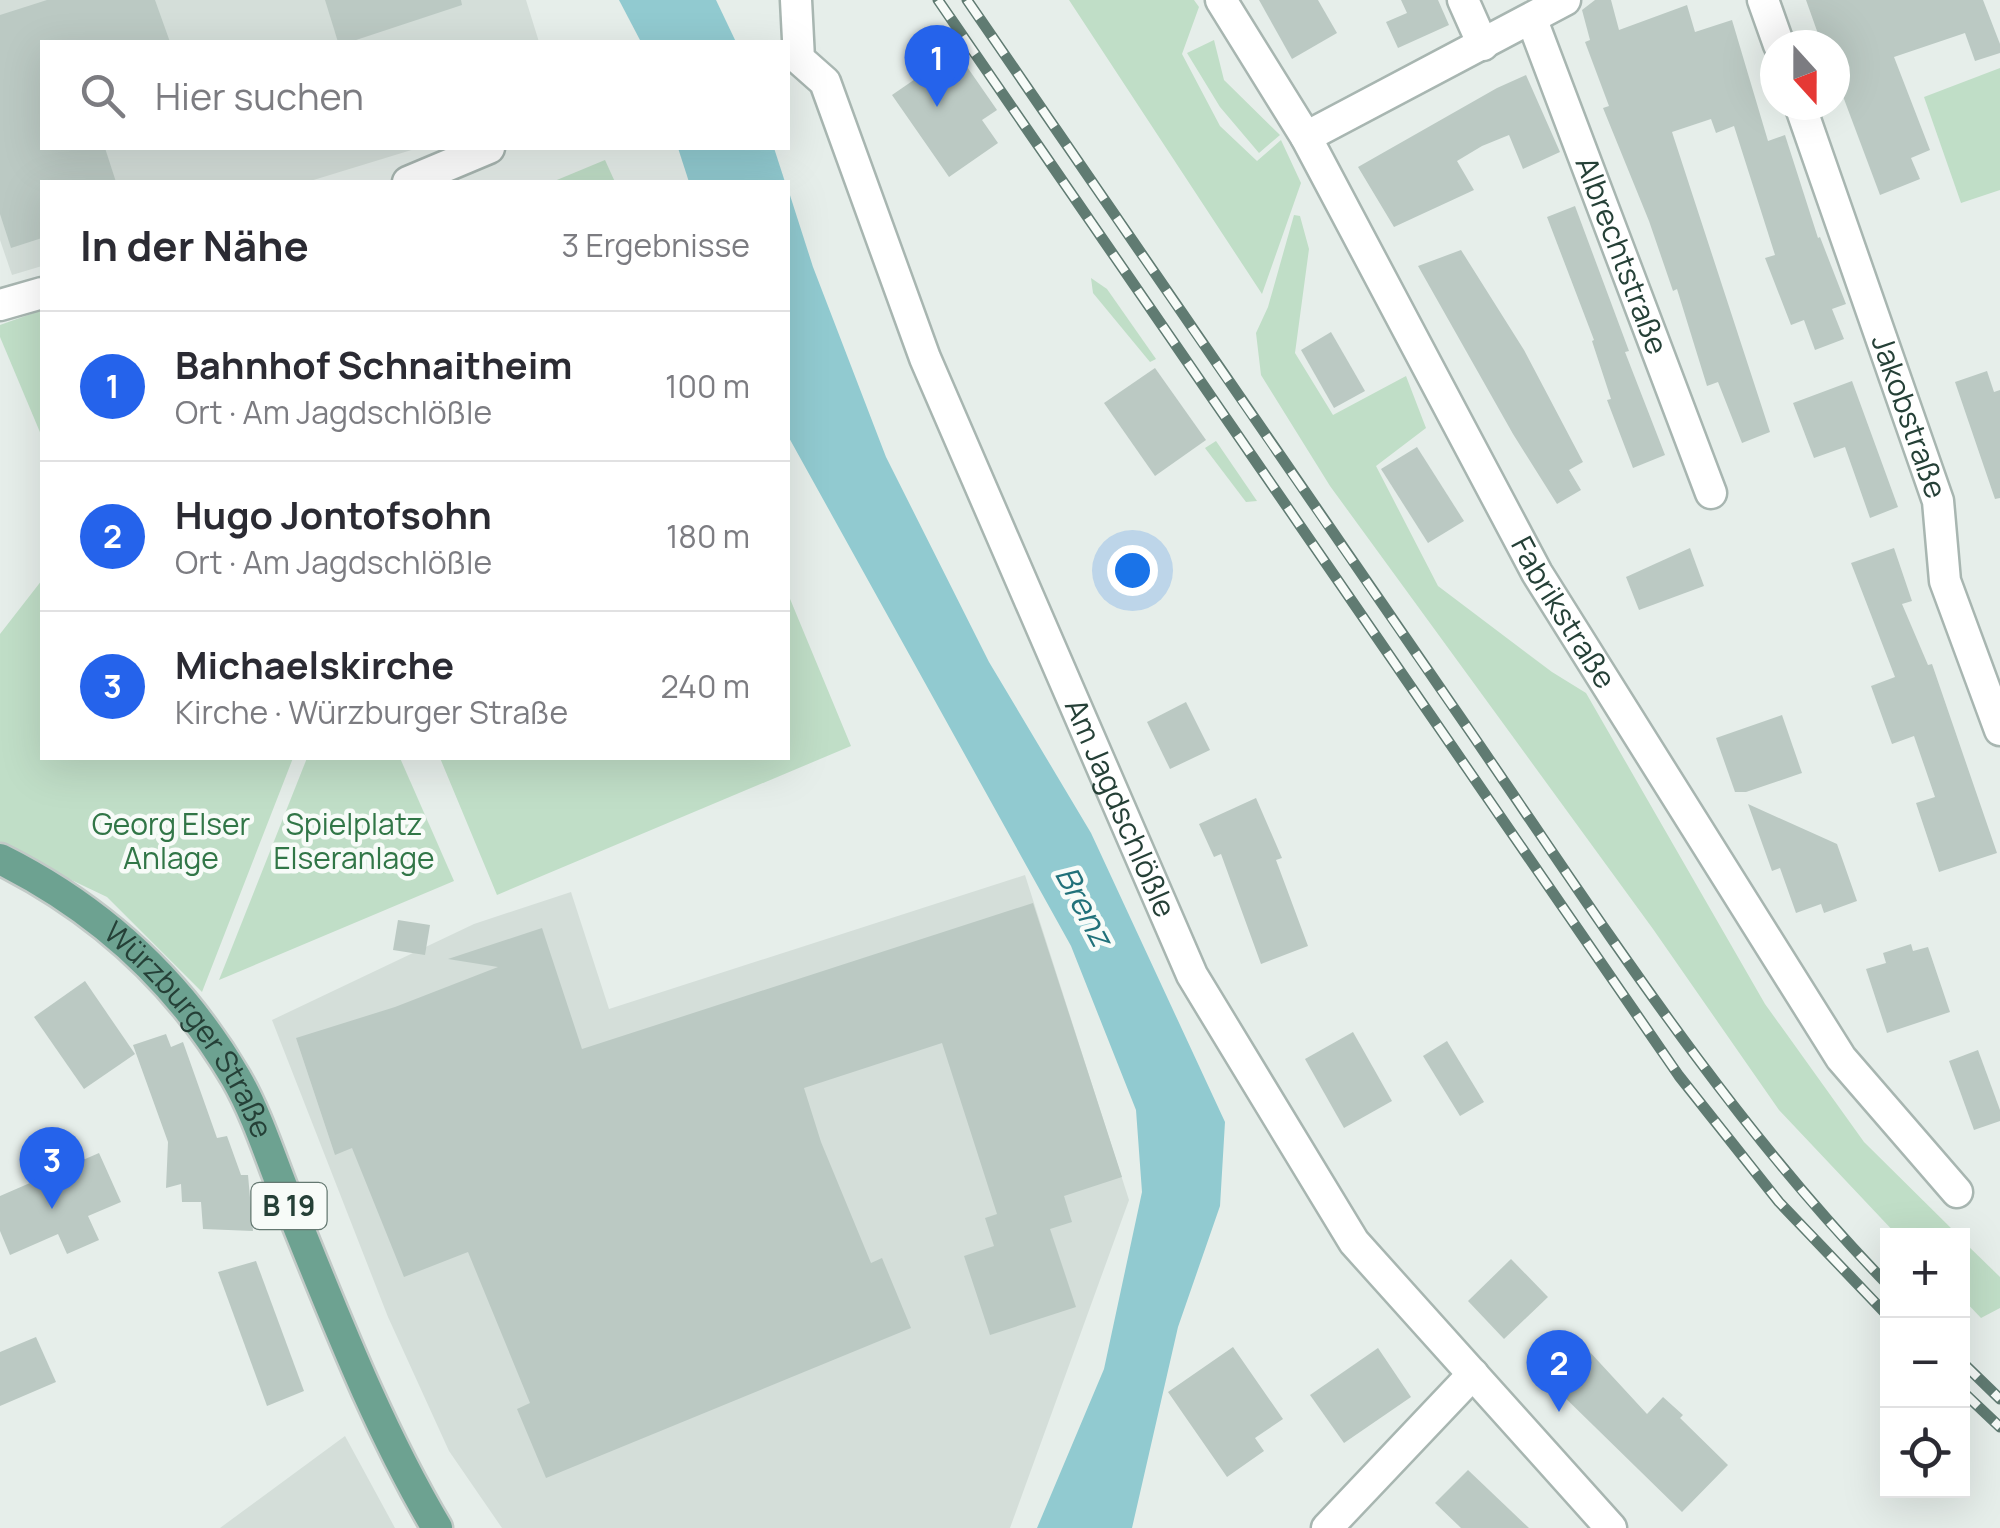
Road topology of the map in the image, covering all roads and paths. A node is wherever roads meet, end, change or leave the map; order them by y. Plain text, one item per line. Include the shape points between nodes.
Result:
1 (796, 0) edge
2 (1221, 0) edge
3 (1463, 0) edge
4 (1564, 0) edge
5 (1763, 0) edge
6 (1532, 20) junction
7 (1774, 30) edge
8 (1484, 45) junction
9 (793, 60) edge
10 (1805, 120) edge
11 (1306, 137) junction
12 (484, 150) edge
13 (413, 180) edge
14 (40, 293) edge
15 (0, 304) edge
16 (1711, 493) dead end
17 (2000, 730) edge
18 (0, 860) edge
19 (1958, 1192) dead end
20 (1473, 1374) junction
21 (437, 1528) edge
22 (1327, 1528) edge
23 (1612, 1528) edge

1 - 9 street, Am Jagdschlößle
2 - 11 street, Fabrikstraße
3 - 8 street
4 - 6 street
5 - 7 street
6 - 8 street
6 - 16 street, Albrechtstraße
8 - 11 street
9 - 20 street, Am Jagdschlößle via 825,82 925,358 1192,975 1354,1242
10 - 17 street, Jakobstraße via 1938,501 1945,582
11 - 19 street, Fabrikstraße via 1537,573 1841,1058
12 - 13 street
14 - 15 street
18 - 21 main road, Würzburger Straße / B 19 via 92,913 142,957 237,1079 376,1414
20 - 22 street
20 - 23 street, Am Jagdschlößle

